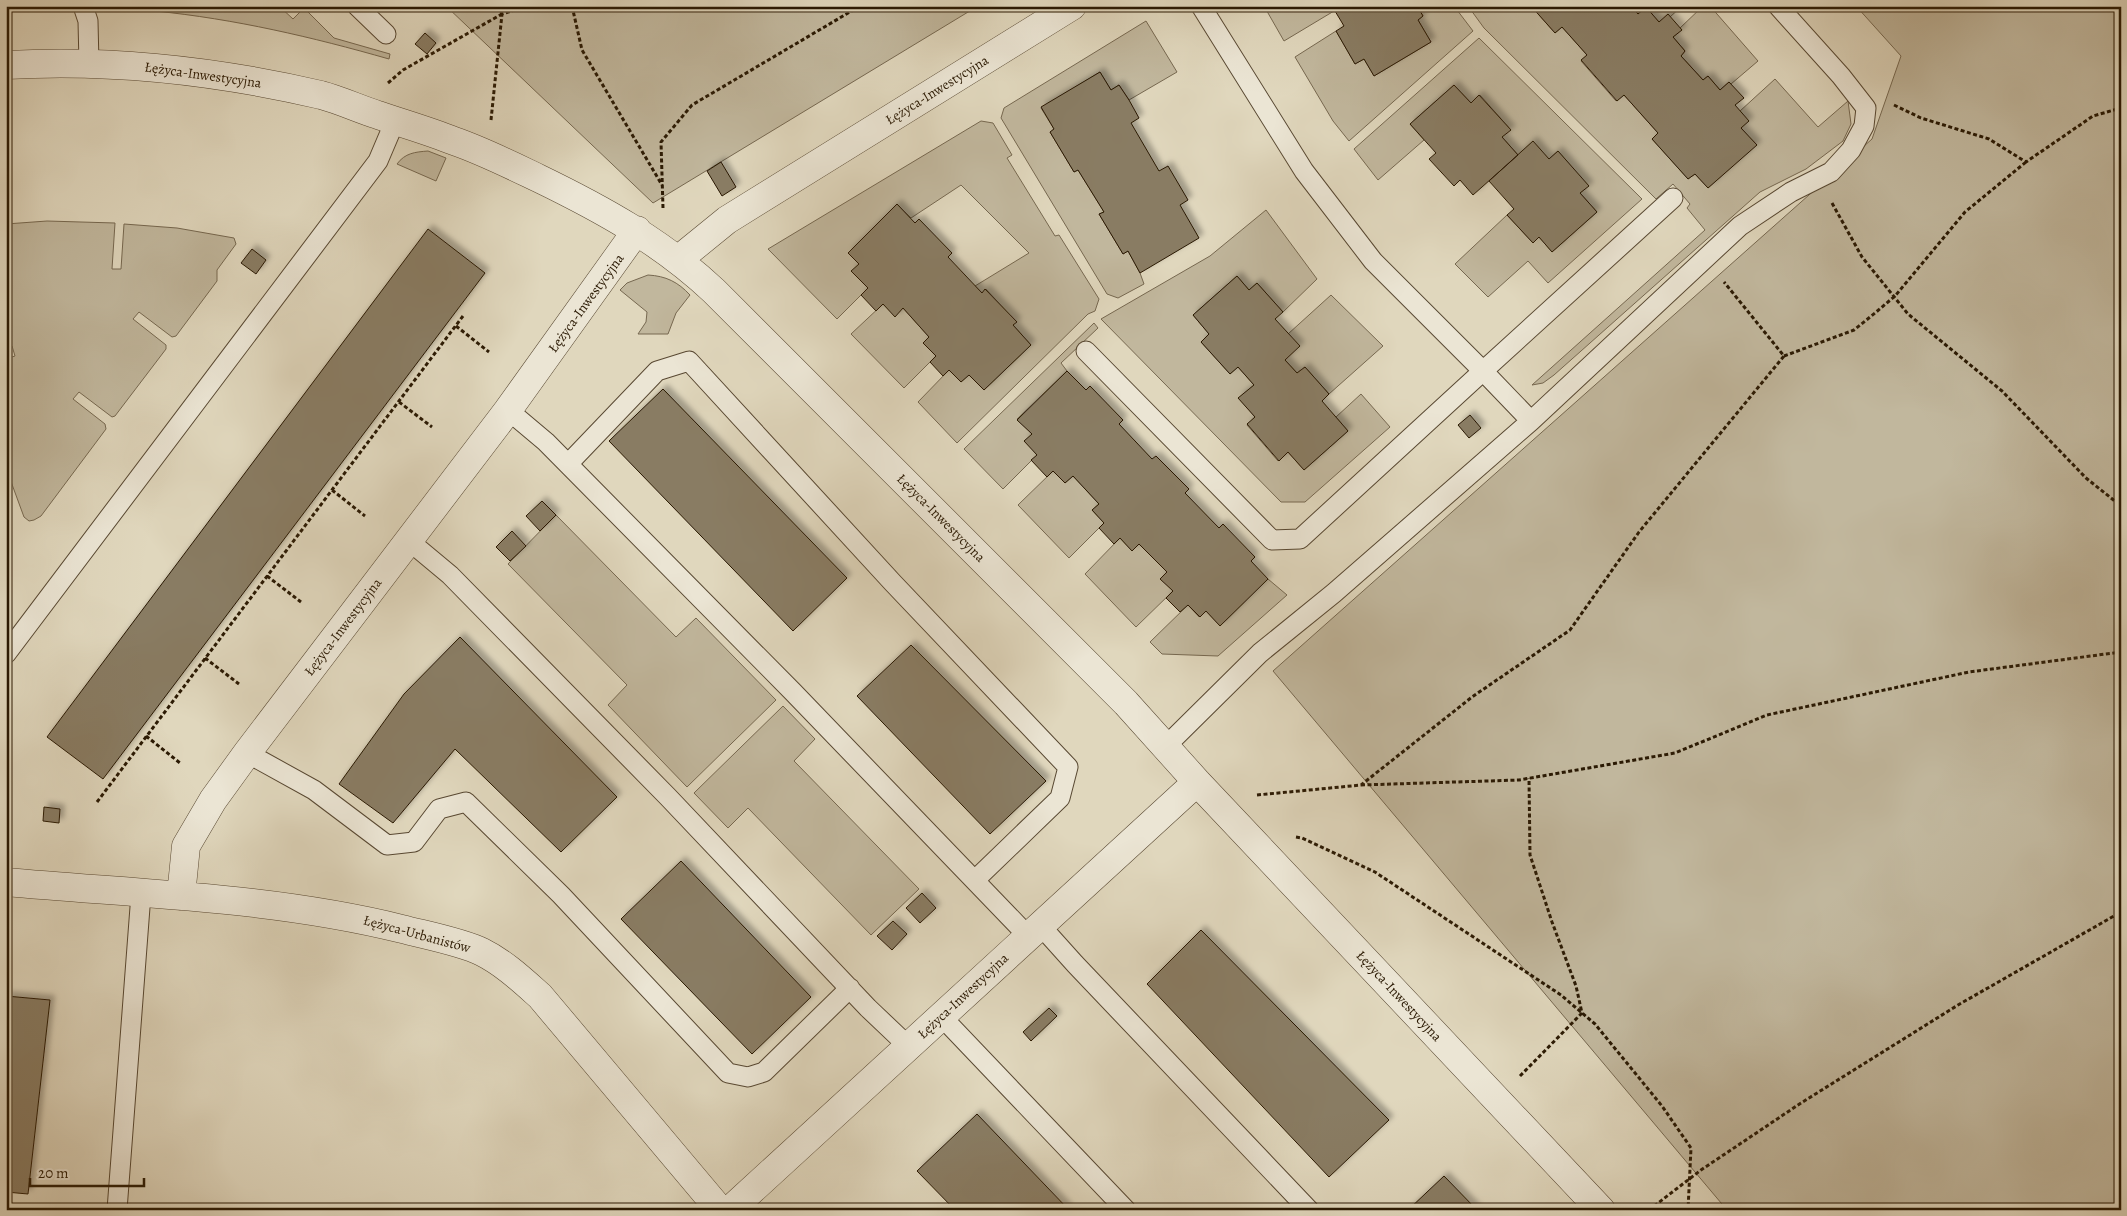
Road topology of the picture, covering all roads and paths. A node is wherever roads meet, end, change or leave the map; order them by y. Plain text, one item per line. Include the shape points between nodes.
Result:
1 (83, 6) edge
2 (357, 6) edge
3 (498, 6) edge
4 (527, 6) edge
5 (572, 6) edge
6 (860, 6) edge
7 (1072, 6) edge
8 (1201, 6) edge
9 (1778, 6) edge
10 (502, 14) junction
11 (386, 34) dead end
12 (89, 64) junction
13 (6, 65) edge
14 (1854, 91) junction
15 (2121, 108) edge
16 (360, 109) junction
17 (395, 121) junction
18 (488, 155) junction
19 (2026, 162) junction
20 (1816, 179) junction
21 (662, 185) junction
22 (1673, 198) dead end
23 (637, 230) junction
24 (672, 254) junction
25 (1705, 258) junction
26 (1894, 296) junction
27 (463, 316) dead end
28 (456, 326) junction
29 (1086, 351) dead end
30 (489, 352) dead end
31 (1784, 356) junction
32 (1483, 372) junction
33 (398, 402) junction
34 (508, 410) junction
35 (1531, 421) junction
36 (432, 427) dead end
37 (568, 464) junction
38 (332, 490) junction
39 (2121, 506) edge
40 (365, 516) dead end
41 (408, 540) junction
42 (267, 576) junction
43 (301, 602) dead end
44 (8, 645) edge
45 (2121, 652) edge
46 (205, 658) junction
47 (239, 684) dead end
48 (146, 736) junction
49 (1166, 746) junction
50 (247, 753) junction
51 (180, 763) dead end
52 (1529, 778) junction
53 (1361, 785) junction
54 (1206, 790) junction
55 (97, 802) dead end
56 (1293, 836) dead end
57 (976, 880) junction
58 (6, 882) edge
59 (141, 894) junction
60 (180, 896) junction
61 (2121, 912) edge
62 (1034, 931) junction
63 (850, 988) junction
64 (1582, 1013) junction
65 (941, 1016) junction
66 (908, 1046) junction
67 (1497, 1100) junction
68 (1689, 1179) junction
69 (116, 1210) edge
70 (720, 1210) edge
71 (730, 1210) edge
72 (1126, 1210) edge
73 (1309, 1210) edge
74 (1600, 1210) edge
75 (1649, 1210) edge
76 (1688, 1210) edge

1 - 12 lane via 88,21
2 - 11 lane
3 - 10 path
4 - 10 path
5 - 21 path via 582,50
6 - 21 path via 692,104 661,142
7 - 24 street, Łężyca-Inwestycyjna
8 - 32 lane via 1304,171 1367,254
9 - 14 lane
10 - 16 path via 403,70
10 - 18 path
12 - 13 street, Łężyca-Inwestycyjna
12 - 16 street, Łężyca-Inwestycyjna via 165,68 247,79 323,96
14 - 19 path via 1908,110 1921,118 1989,139
14 - 20 lane via 1866,108 1864,126 1850,150 1831,172
15 - 19 path via 2093,116
16 - 17 street, Łężyca-Inwestycyjna
17 - 18 street, Łężyca-Inwestycyjna
17 - 44 lane via 378,161
18 - 23 street, Łężyca-Inwestycyjna
19 - 26 path via 1965,212
20 - 25 lane via 1740,226
20 - 26 path via 1862,257
21 - 24 path
22 - 32 lane
23 - 24 street, Łężyca-Inwestycyjna
23 - 34 street, Łężyca-Inwestycyjna
24 - 49 street, Łężyca-Inwestycyjna via 714,291
25 - 31 path
25 - 35 lane
26 - 31 path via 1854,330
26 - 39 path via 1908,314 2002,391 2086,478
27 - 28 path
28 - 30 path
28 - 33 path
29 - 32 lane via 1272,540 1300,539
31 - 53 path via 1639,532 1570,630 1472,697
32 - 35 lane
33 - 36 path
33 - 38 path
34 - 37 lane
34 - 41 street, Łężyca-Inwestycyjna
35 - 49 lane via 1334,593 1260,653
37 - 57 lane
37 - 57 lane via 658,371 689,361 1068,767 1060,798
38 - 40 path
38 - 42 path
41 - 50 street, Łężyca-Inwestycyjna
41 - 63 lane via 450,575
42 - 43 path
42 - 46 path
45 - 52 path via 1969,672 1904,685 1767,715 1674,753
46 - 47 path
46 - 48 path
48 - 51 path
48 - 55 path
49 - 54 street, Łężyca-Inwestycyjna
50 - 60 street, Łężyca-Inwestycyjna via 186,846
50 - 63 lane via 314,790 387,845 414,842 439,809 466,802 561,896 728,1073 748,1077 764,1072
52 - 53 path
52 - 64 path via 1530,855 1576,986
53 - 54 path
54 - 62 street, Łężyca-Inwestycyjna
54 - 67 street, Łężyca-Inwestycyjna
56 - 64 path via 1375,872
57 - 62 lane
58 - 59 street
59 - 60 street
59 - 69 lane
60 - 70 street, Łężyca-Urbanistów via 329,913 481,952 510,970 540,996
61 - 68 path via 1958,1005 1801,1103
62 - 65 street, Łężyca-Inwestycyjna
62 - 73 lane via 1074,964
63 - 66 lane
64 - 67 path
64 - 68 path via 1595,1024 1662,1106 1691,1148
65 - 66 street, Łężyca-Inwestycyjna
65 - 72 lane
66 - 71 street, Łężyca-Inwestycyjna
67 - 74 street, Łężyca-Inwestycyjna
68 - 75 path
68 - 76 path

